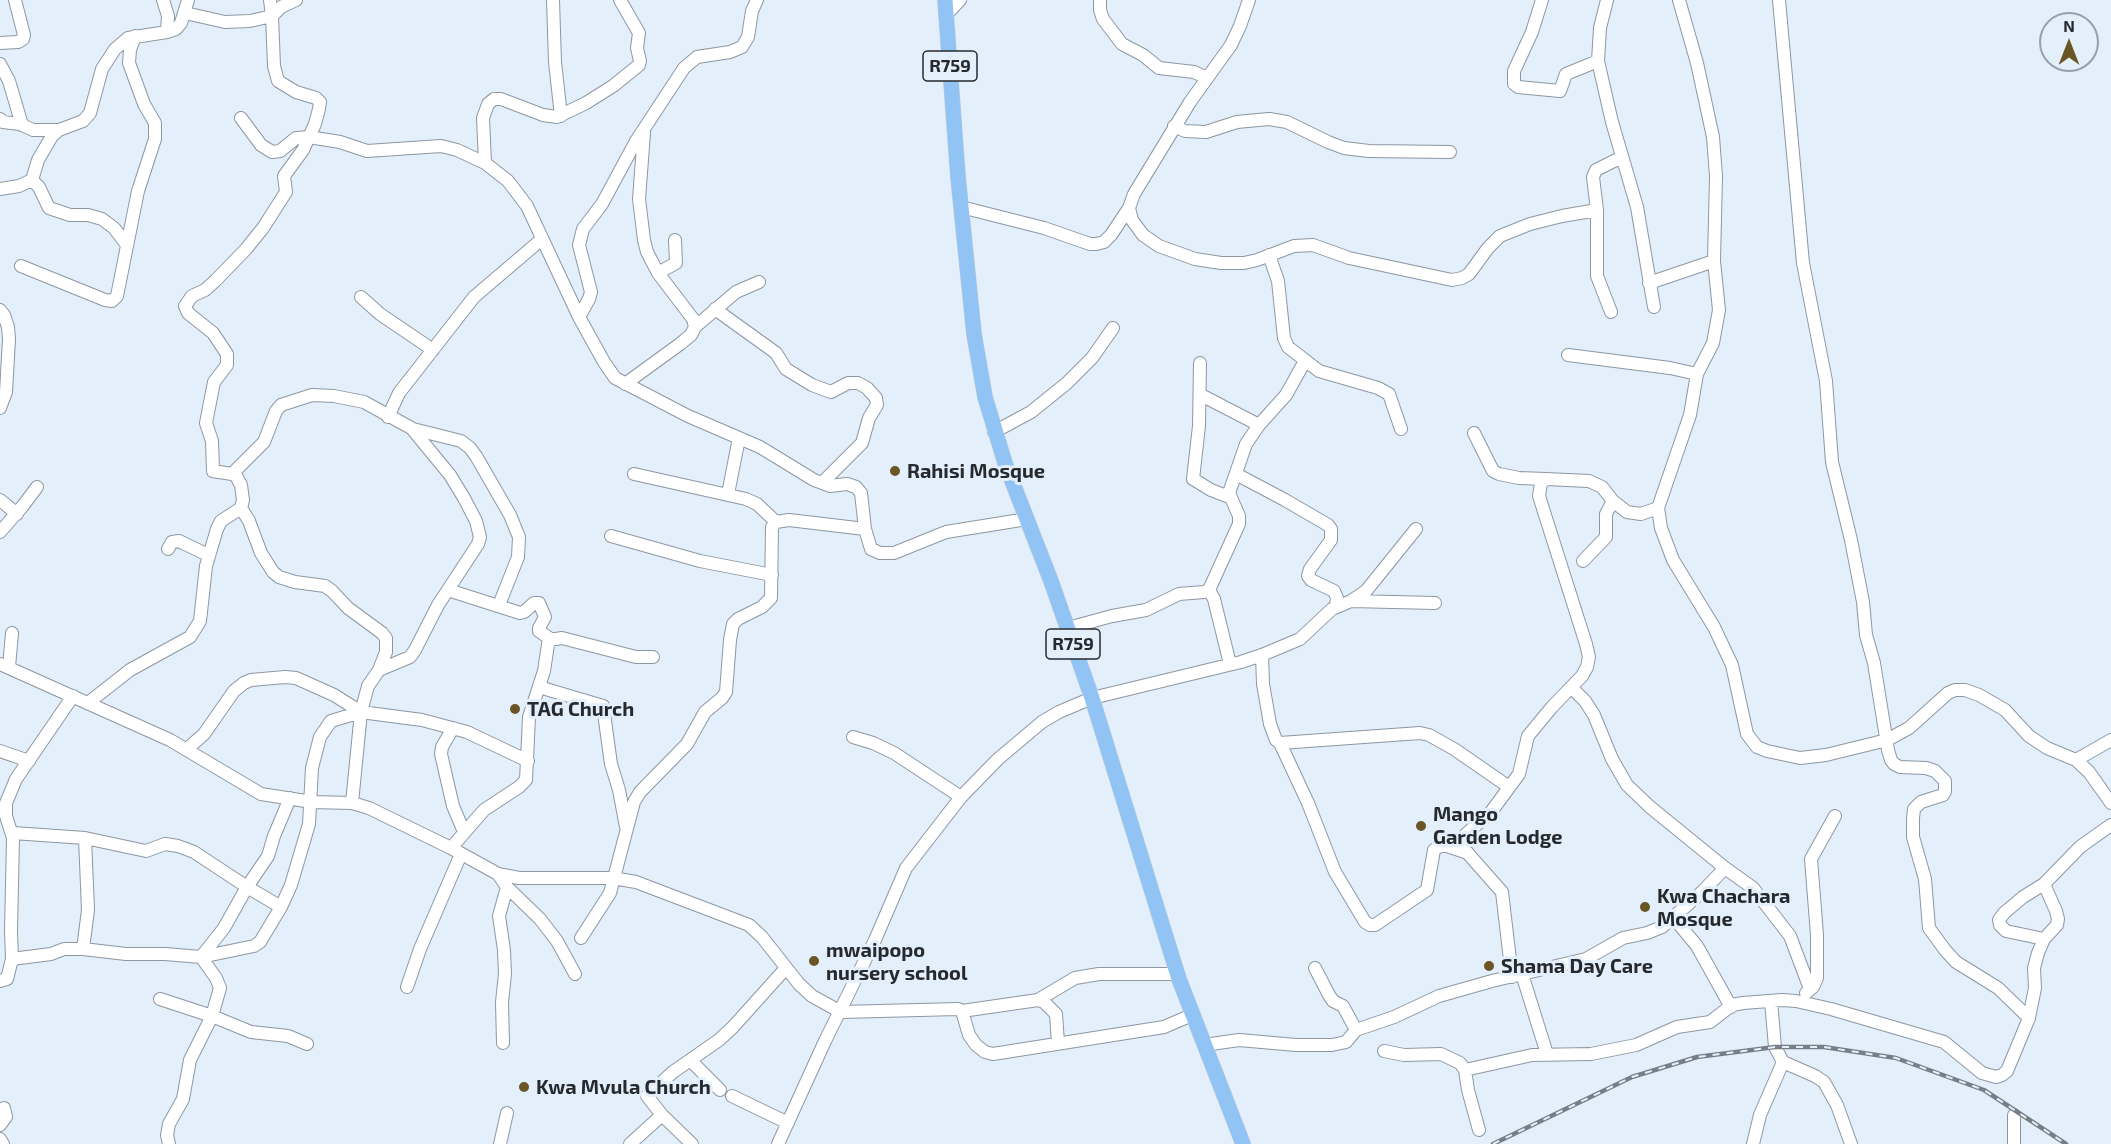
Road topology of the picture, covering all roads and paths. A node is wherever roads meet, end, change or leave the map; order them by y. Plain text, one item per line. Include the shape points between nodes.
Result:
1 (15, 0) edge
2 (163, 0) edge
3 (188, 0) edge
4 (270, 0) edge
5 (296, 0) edge
6 (553, 0) edge
7 (620, 0) edge
8 (757, 0) edge
9 (960, 0) edge
10 (1100, 0) edge
11 (1249, 0) edge
12 (1542, 0) edge
13 (1607, 0) edge
14 (1679, 0) edge
15 (1779, 0) edge
16 (945, 7) edge
17 (186, 13) junction
18 (273, 16) junction
19 (167, 32) junction
20 (135, 36) junction
21 (0, 43) edge
22 (1598, 61) junction
23 (0, 64) edge
24 (1207, 78) junction
25 (561, 116) junction
26 (241, 118) dead end
27 (0, 119) edge
28 (22, 125) junction
29 (1174, 126) junction
30 (644, 129) junction
31 (59, 130) junction
32 (309, 137) junction
33 (1450, 152) dead end
34 (1622, 157) junction
35 (485, 163) junction
36 (32, 180) junction
37 (0, 189) edge
38 (961, 207) junction
39 (1129, 207) junction
40 (1597, 210) junction
41 (542, 239) junction
42 (675, 240) dead end
43 (127, 245) junction
44 (1269, 255) junction
45 (1714, 261) junction
46 (21, 266) dead end
47 (658, 273) junction
48 (759, 282) dead end
49 (1649, 283) junction
50 (361, 297) dead end
51 (1654, 307) dead end
52 (715, 309) junction
53 (0, 310) edge
54 (1611, 312) dead end
55 (579, 316) junction
56 (696, 327) junction
57 (1113, 328) dead end
58 (433, 350) junction
59 (1568, 355) dead end
60 (1305, 361) junction
61 (1200, 363) dead end
62 (1696, 374) junction
63 (625, 384) junction
64 (1201, 395) junction
65 (0, 408) edge
66 (388, 417) junction
67 (1259, 425) junction
68 (413, 429) junction
69 (1401, 429) dead end
70 (994, 432) junction
71 (1474, 433) dead end
72 (739, 438) junction
73 (232, 474) junction
74 (634, 474) dead end
75 (1236, 474) junction
76 (1546, 480) junction
77 (822, 483) junction
78 (37, 487) dead end
79 (728, 494) junction
80 (1229, 497) junction
81 (0, 500) edge
82 (1613, 501) junction
83 (240, 508) junction
84 (1658, 508) junction
85 (17, 514) junction
86 (1027, 519) junction
87 (776, 522) junction
88 (865, 529) junction
89 (1416, 530) dead end
90 (0, 532) edge
91 (611, 536) dead end
92 (168, 549) dead end
93 (208, 555) junction
94 (1583, 561) dead end
95 (772, 575) junction
96 (448, 590) junction
97 (1209, 590) junction
98 (1351, 601) junction
99 (1435, 603) dead end
100 (499, 605) junction
101 (1336, 606) junction
102 (1068, 628) junction
103 (12, 633) dead end
104 (549, 640) junction
105 (1262, 655) junction
106 (653, 657) dead end
107 (1230, 664) junction
108 (4, 665) edge
109 (379, 669) junction
110 (539, 687) junction
111 (1571, 687) junction
112 (73, 696) junction
113 (1092, 698) junction
114 (88, 703) junction
115 (361, 712) junction
116 (453, 728) junction
117 (853, 736) dead end
118 (1887, 740) junction
119 (2111, 741) edge
120 (1280, 743) junction
121 (187, 749) junction
122 (0, 751) edge
123 (528, 760) junction
124 (2076, 760) junction
125 (29, 761) junction
126 (1509, 787) junction
127 (961, 797) junction
128 (290, 798) junction
129 (312, 802) junction
130 (2111, 802) edge
131 (352, 803) junction
132 (1835, 816) dead end
133 (2111, 825) edge
134 (464, 832) junction
135 (13, 833) junction
136 (627, 833) junction
137 (85, 838) junction
138 (456, 851) junction
139 (1468, 853) junction
140 (1725, 868) junction
141 (498, 874) junction
142 (613, 878) junction
143 (2044, 884) junction
144 (247, 887) junction
145 (507, 887) junction
146 (281, 907) junction
147 (1673, 917) junction
148 (5, 931) edge
149 (581, 938) dead end
150 (2044, 939) junction
151 (83, 949) junction
152 (201, 957) junction
153 (12, 959) junction
154 (786, 968) junction
155 (1315, 968) dead end
156 (575, 974) dead end
157 (1178, 974) junction
158 (1517, 975) junction
159 (0, 981) edge
160 (407, 987) dead end
161 (1810, 989) junction
162 (160, 999) dead end
163 (1038, 1000) junction
164 (1771, 1001) junction
165 (1796, 1001) junction
166 (1731, 1007) junction
167 (962, 1011) junction
168 (841, 1012) junction
169 (1192, 1015) junction
170 (212, 1016) junction
171 (2030, 1018) junction
172 (1356, 1030) junction
173 (503, 1043) dead end
174 (1058, 1043) junction
175 (307, 1044) dead end
176 (1204, 1045) junction
177 (1384, 1051) dead end
178 (1547, 1054) junction
179 (690, 1060) junction
180 (1783, 1062) junction
181 (1465, 1070) junction
182 (720, 1090) dead end
183 (732, 1096) dead end
184 (4, 1107) dead end
185 (507, 1113) dead end
186 (662, 1115) junction
187 (2014, 1115) dead end
188 (788, 1123) junction
189 (0, 1125) edge
190 (1479, 1130) dead end
191 (0, 1139) edge
192 (3, 1144) edge
193 (170, 1144) edge
194 (500, 1144) edge
195 (630, 1144) edge
196 (692, 1144) edge
197 (778, 1144) edge
198 (1243, 1144) edge
199 (1753, 1144) edge
200 (1851, 1144) edge
201 (2014, 1144) edge

1 - 21 street via 24,35 18,42
2 - 19 street
3 - 17 street
4 - 18 street
5 - 18 street
6 - 25 street
7 - 25 street via 639,33 640,63 613,86
8 - 30 street via 744,45 690,61
9 - 16 street
10 - 24 street via 1103,19 1122,44 1159,68 1194,72
11 - 24 street via 1231,45
12 - 22 street via 1514,71 1514,84 1560,91 1566,74
13 - 22 street
14 - 45 street via 1713,137
15 - 118 street via 1803,263 1826,381 1832,462 1851,540
16 - 38 main road, R759
17 - 18 street via 235,22
17 - 19 street via 179,26
18 - 32 street via 278,81 320,102
19 - 20 street
20 - 31 street via 121,43 107,59 90,113 83,121
20 - 43 street via 129,63 156,129
22 - 34 street
23 - 28 street
24 - 29 street
25 - 35 street via 547,116 494,99 483,118
26 - 32 street via 261,145 273,152 296,138
27 - 28 street
28 - 31 street via 38,131
29 - 33 street via 1206,132 1238,122 1269,120 1287,122 1344,148
29 - 39 street
30 - 47 street via 640,217 647,252
30 - 55 street via 581,235 580,252 591,292
31 - 36 street via 48,141
32 - 35 street via 367,151 441,146
32 - 73 street via 284,176 286,192 263,228 215,281 192,296 185,306 213,333 227,354 226,365 214,382 206,423 212,441 213,471
34 - 40 street via 1594,173
34 - 49 street via 1637,207
35 - 41 street via 518,192
36 - 37 street
36 - 43 street via 49,208 102,219
38 - 39 street via 1090,244 1104,242
38 - 70 main road, R759 via 975,345
39 - 44 street via 1136,228 1174,252 1221,263 1244,263
40 - 44 street via 1530,224 1500,236 1470,274 1452,280 1349,258 1314,245 1294,246
40 - 54 street via 1597,276
41 - 55 street
41 - 58 street via 474,297
42 - 47 street via 676,263
43 - 46 street via 119,289 112,301
44 - 60 street via 1281,297 1284,338 1288,347
45 - 49 street
45 - 62 street via 1717,325 1713,343
47 - 56 street
48 - 52 street via 736,292
49 - 51 street
50 - 58 street
52 - 56 street
52 - 77 street via 776,353 786,369 812,385 831,392 848,383 858,383 876,398 877,405 862,443
53 - 65 street via 9,339 6,392
55 - 63 street via 609,370
56 - 63 street via 680,344
57 - 70 street via 1092,358 1067,383 1031,412
58 - 66 street via 399,393
59 - 62 street
60 - 67 street via 1286,395
60 - 69 street via 1326,374 1389,394
61 - 64 street
62 - 84 street via 1690,415
63 - 72 street
64 - 67 street
64 - 80 street via 1193,480
66 - 68 street
66 - 73 street via 350,398 312,395 289,401 276,411 264,442
67 - 75 street via 1246,444
68 - 96 street via 450,475 479,529 478,544
68 - 100 street via 461,441 470,448 510,515 520,546
70 - 86 main road, R759
71 - 76 street via 1493,471
72 - 77 street
72 - 79 street
73 - 83 street via 242,485
74 - 79 street
75 - 80 street
75 - 101 street via 1331,529 1331,540 1308,576 1334,591
76 - 82 street via 1589,481 1602,487
76 - 111 street via 1540,483 1539,496 1589,657 1582,676
77 - 88 street via 847,484 861,493
78 - 85 street
79 - 87 street via 757,504
80 - 97 street via 1239,524
81 - 85 street
82 - 84 street via 1633,514
82 - 94 street via 1606,514 1606,537
83 - 93 street via 221,521
83 - 109 street via 273,572 295,582 325,586 382,633 387,644
84 - 118 street via 1673,560 1732,665 1744,726 1752,743 1767,751 1800,758
85 - 90 street
86 - 88 street via 946,532 894,553 871,549
86 - 102 main road, R759
87 - 88 street via 789,520
87 - 95 street via 771,532
89 - 98 street via 1366,591
91 - 95 street via 700,561
92 - 93 street via 172,542 179,541
93 - 114 street via 200,621 190,637 122,676
95 - 136 street via 772,593 767,603 733,624 726,692 705,712 687,744 640,792
96 - 100 street
96 - 109 street via 410,657
97 - 102 street via 1179,594 1146,610
97 - 107 street
98 - 99 street
98 - 101 street
100 - 104 street via 520,613 539,603 545,617 539,632
101 - 105 street via 1300,639
102 - 113 main road, R759
103 - 108 street
104 - 106 street via 562,638 636,657
104 - 110 street
105 - 107 street
105 - 120 street via 1270,724
107 - 113 street
108 - 112 street
109 - 115 street via 368,686
110 - 123 street via 529,717
110 - 136 street via 603,706
111 - 126 street via 1528,736 1519,774
111 - 140 street via 1594,715 1611,759 1627,785
112 - 114 street
112 - 125 street
113 - 127 street via 1059,712 1026,734
113 - 157 main road, R759
114 - 121 street
115 - 116 street
115 - 121 street via 296,678 251,680 239,686 204,734
115 - 129 street via 331,721 320,737 312,768
115 - 131 street
116 - 123 street
116 - 134 street via 441,754 453,806
117 - 127 street via 894,753
118 - 124 street via 1909,728 1948,693 1965,690 2006,710 2047,748
118 - 171 street via 1894,764 1935,771 1945,781 1943,795 1918,804 1913,818 1913,837 1925,879 1929,927 1956,962 1998,988
119 - 124 street
120 - 126 street via 1420,733 1454,749
120 - 139 street via 1335,872 1370,925 1427,890 1434,850 1447,846
121 - 128 street via 254,791
122 - 125 street
123 - 134 street via 524,783 484,810
124 - 130 street
125 - 135 street via 6,803
126 - 139 street via 1491,812 1465,835 1462,845
127 - 168 street via 906,868
128 - 129 street
128 - 144 street via 268,856
129 - 131 street
129 - 146 street via 291,885
131 - 138 street
132 - 161 street via 1811,859 1817,964 1816,982
133 - 143 street via 2080,847
134 - 138 street
135 - 137 street
135 - 148 street
136 - 142 street
137 - 144 street via 146,851 165,844 178,846 194,852
137 - 151 street via 88,910
138 - 141 street
138 - 160 street
139 - 158 street via 1502,892
140 - 147 street
140 - 161 street via 1753,888 1790,936
141 - 142 street via 519,878
141 - 145 street
142 - 149 street via 610,893
142 - 154 street via 636,882 749,925
143 - 150 street via 2058,919
143 - 150 street via 1999,920 2006,931
144 - 146 street
144 - 152 street via 224,928
145 - 156 street via 540,919
145 - 173 street via 499,916 505,974
146 - 152 street via 254,946
147 - 158 street via 1662,927 1623,938 1586,960
147 - 166 street via 1697,946
148 - 153 street
150 - 171 street via 2034,968
151 - 152 street
151 - 153 street
152 - 170 street via 219,986
153 - 159 street via 7,979
154 - 168 street via 812,996
154 - 179 street via 733,1028
155 - 172 street via 1329,995 1343,1006
157 - 163 street via 1100,974 1075,978
157 - 169 main road, R759
158 - 172 street via 1439,996
158 - 178 street
161 - 165 street
162 - 170 street
163 - 167 street
163 - 174 street via 1056,1014
164 - 165 street
164 - 166 street
164 - 180 street via 1775,1047
165 - 171 street via 1944,1042 1982,1073 1996,1077 2007,1071
166 - 178 street via 1710,1022 1677,1027 1636,1045 1591,1054
167 - 168 street via 949,1008
167 - 174 street via 969,1035 985,1052 1003,1053
168 - 188 street
169 - 174 street via 1164,1027
169 - 176 main road, R759
170 - 175 street via 250,1032 288,1036
170 - 193 street via 190,1060 183,1099 169,1124
172 - 176 street via 1346,1042 1332,1045 1239,1040
176 - 198 main road, R759
177 - 181 street via 1441,1054 1458,1061
178 - 181 street
179 - 182 street
179 - 186 street via 647,1096
180 - 199 street via 1760,1115
180 - 200 street via 1824,1082
181 - 190 street
183 - 188 street
184 - 189 street via 6,1117
185 - 194 street
186 - 195 street
186 - 196 street
187 - 201 street
188 - 197 street
191 - 192 street

